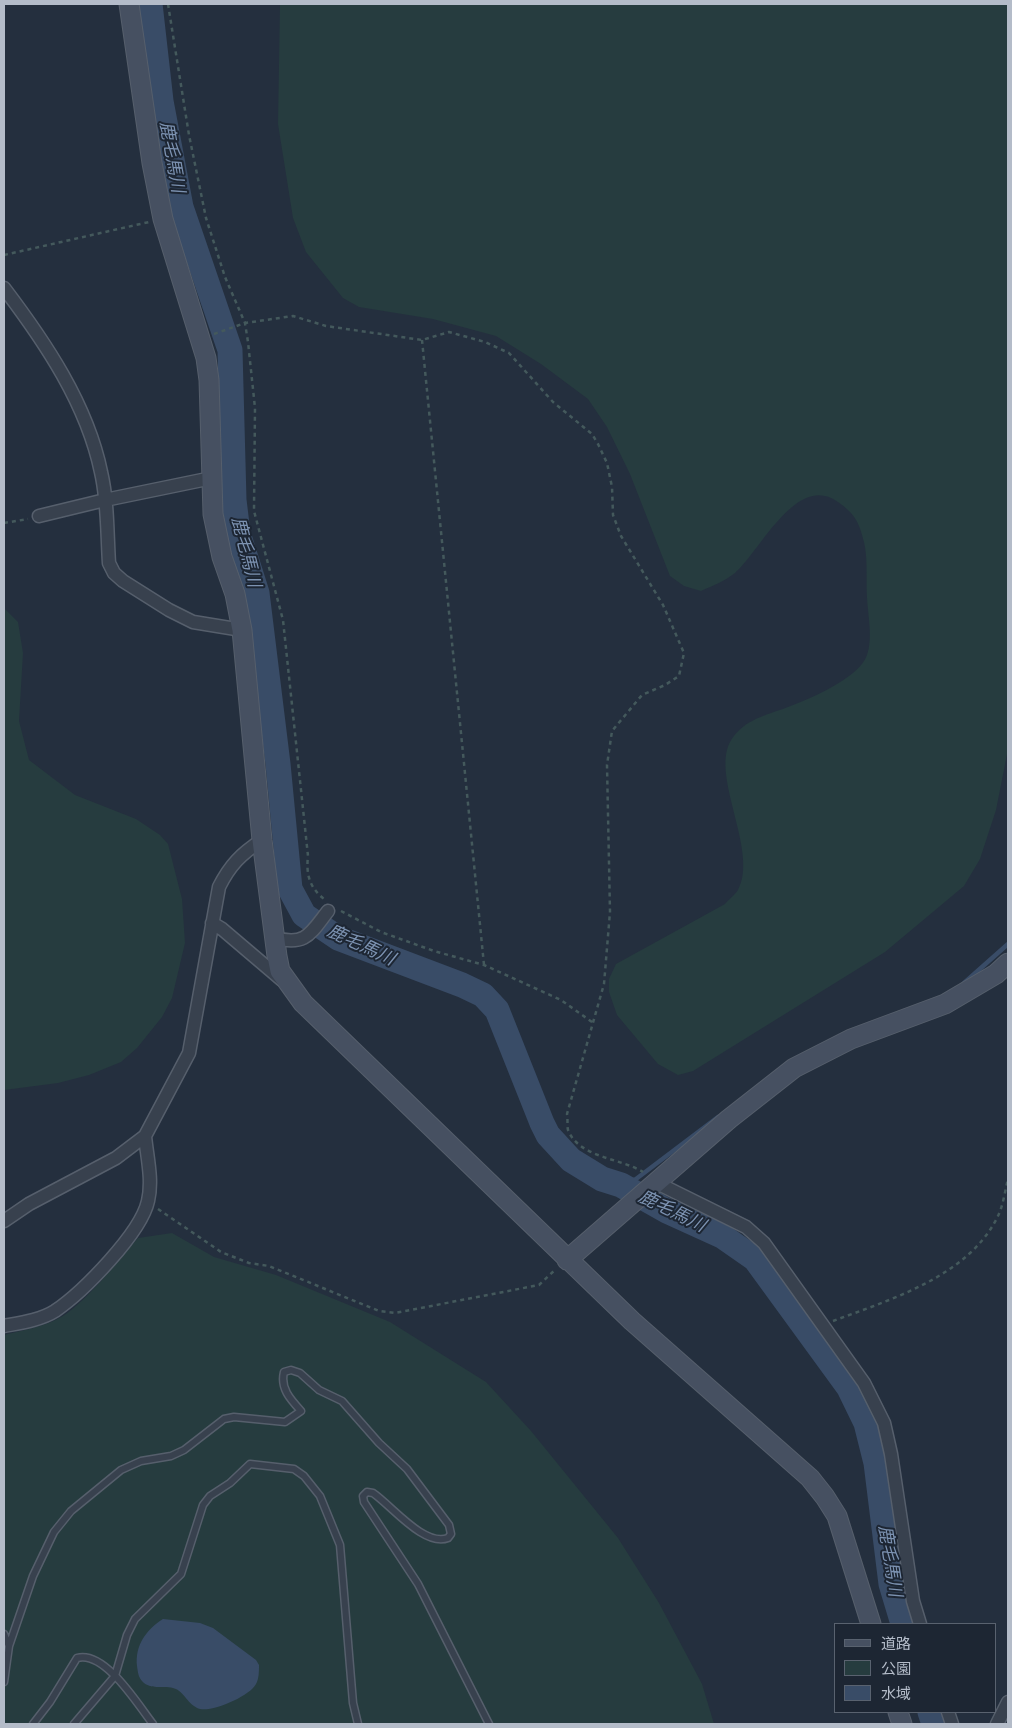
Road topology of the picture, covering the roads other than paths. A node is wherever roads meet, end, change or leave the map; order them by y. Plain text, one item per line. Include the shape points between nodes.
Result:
1 (129, 4) edge
2 (4, 288) edge
3 (212, 478) junction
4 (105, 500) junction
5 (39, 516) road end
6 (242, 630) junction
7 (262, 840) junction
8 (330, 909) road end
9 (212, 924) junction
10 (275, 938) junction
11 (1008, 963) edge
12 (290, 987) junction
13 (145, 1136) junction
14 (650, 1181) junction
15 (4, 1221) edge
16 (567, 1260) junction
17 (4, 1326) edge
18 (871, 1623) edge
19 (920, 1623) edge
20 (4, 1634) edge
21 (9, 1646) junction
22 (115, 1676) junction
23 (4, 1682) edge
24 (1008, 1702) edge
25 (33, 1724) edge
26 (74, 1724) edge
27 (153, 1724) edge
28 (358, 1724) edge
29 (489, 1724) edge
30 (997, 1724) edge

1 - 3 street via 163,219 210,380
2 - 4 street via 69,386 87,426
3 - 4 street
3 - 6 street via 213,514
4 - 5 street
4 - 6 street via 109,563 114,573 168,610 193,622
6 - 7 street
7 - 9 street via 241,854 229,868 219,888
7 - 10 street
8 - 10 street via 301,941
9 - 12 street via 222,928
9 - 13 street via 190,1053
10 - 12 street via 280,971
11 - 14 street via 996,974 945,1004 851,1039 794,1068
12 - 16 street
13 - 15 street via 116,1158 29,1204
13 - 17 street via 150,1188 148,1203 133,1234 77,1293 54,1312
14 - 16 street
14 - 19 street via 746,1227 764,1243 864,1383 884,1423 912,1601
16 - 18 street via 810,1478 826,1497 837,1516
20 - 21 lane
21 - 23 lane
21 - 29 lane via 33,1576 54,1532 71,1511 121,1470 140,1461 171,1456 184,1450 224,1419 285,1422 300,1411 287,1396 282,1381 284,1372 291,1370 300,1373 319,1390 342,1401 407,1469 449,1525 451,1534 448,1538 433,1540 373,1493 367,1492 363,1496 418,1584
22 - 25 lane via 95,1659 77,1658
22 - 26 lane
22 - 27 lane
22 - 28 lane via 126,1635 135,1619 181,1574 203,1505 210,1496 250,1464 294,1469 313,1485 320,1496 340,1545
24 - 30 street

